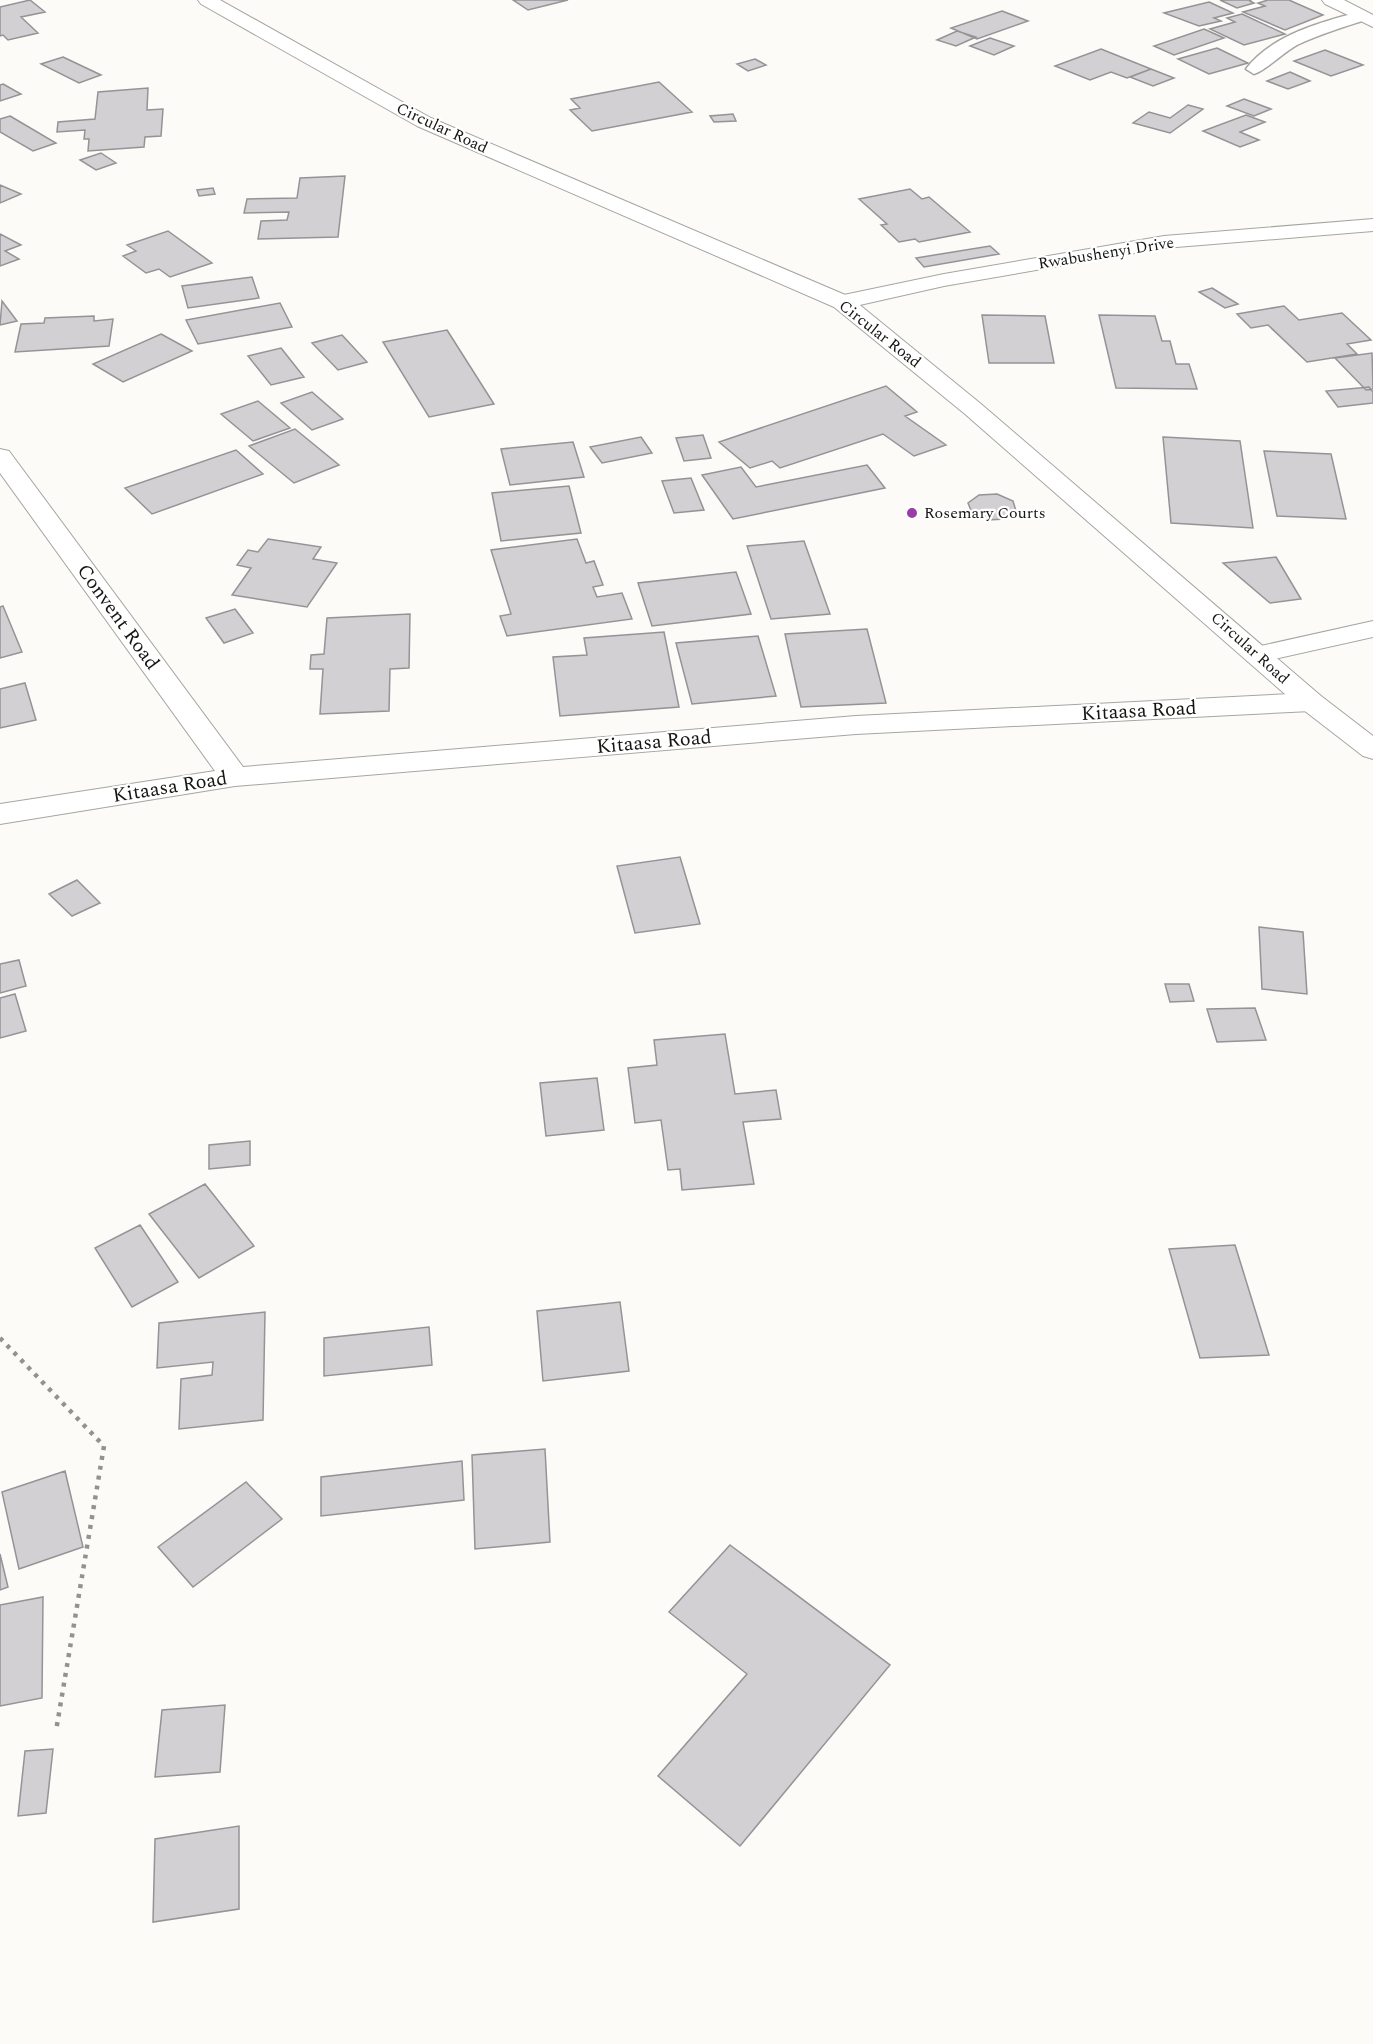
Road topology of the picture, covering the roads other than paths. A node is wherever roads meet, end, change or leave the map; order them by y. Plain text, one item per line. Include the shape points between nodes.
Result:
1 (207, 0) edge
2 (1331, 0) edge
3 (1368, 19) edge
4 (1254, 69) dead end
5 (1373, 225) edge
6 (842, 302) junction
7 (0, 456) edge
8 (1373, 629) edge
9 (1257, 655) junction
10 (1311, 702) junction
11 (1373, 750) edge
12 (235, 777) junction
13 (0, 814) edge

1 - 6 street, Circular Road via 424,122
2 - 3 street
3 - 4 lane via 1285,44 1267,54
5 - 6 street, Rwabushenyi Drive via 1164,242
6 - 9 street, Circular Road via 973,409
7 - 12 street, Convent Road
8 - 9 street
9 - 10 street, Circular Road
10 - 11 street, Circular Road
10 - 12 street, Kitaasa Road via 856,725
12 - 13 street, Kitaasa Road

